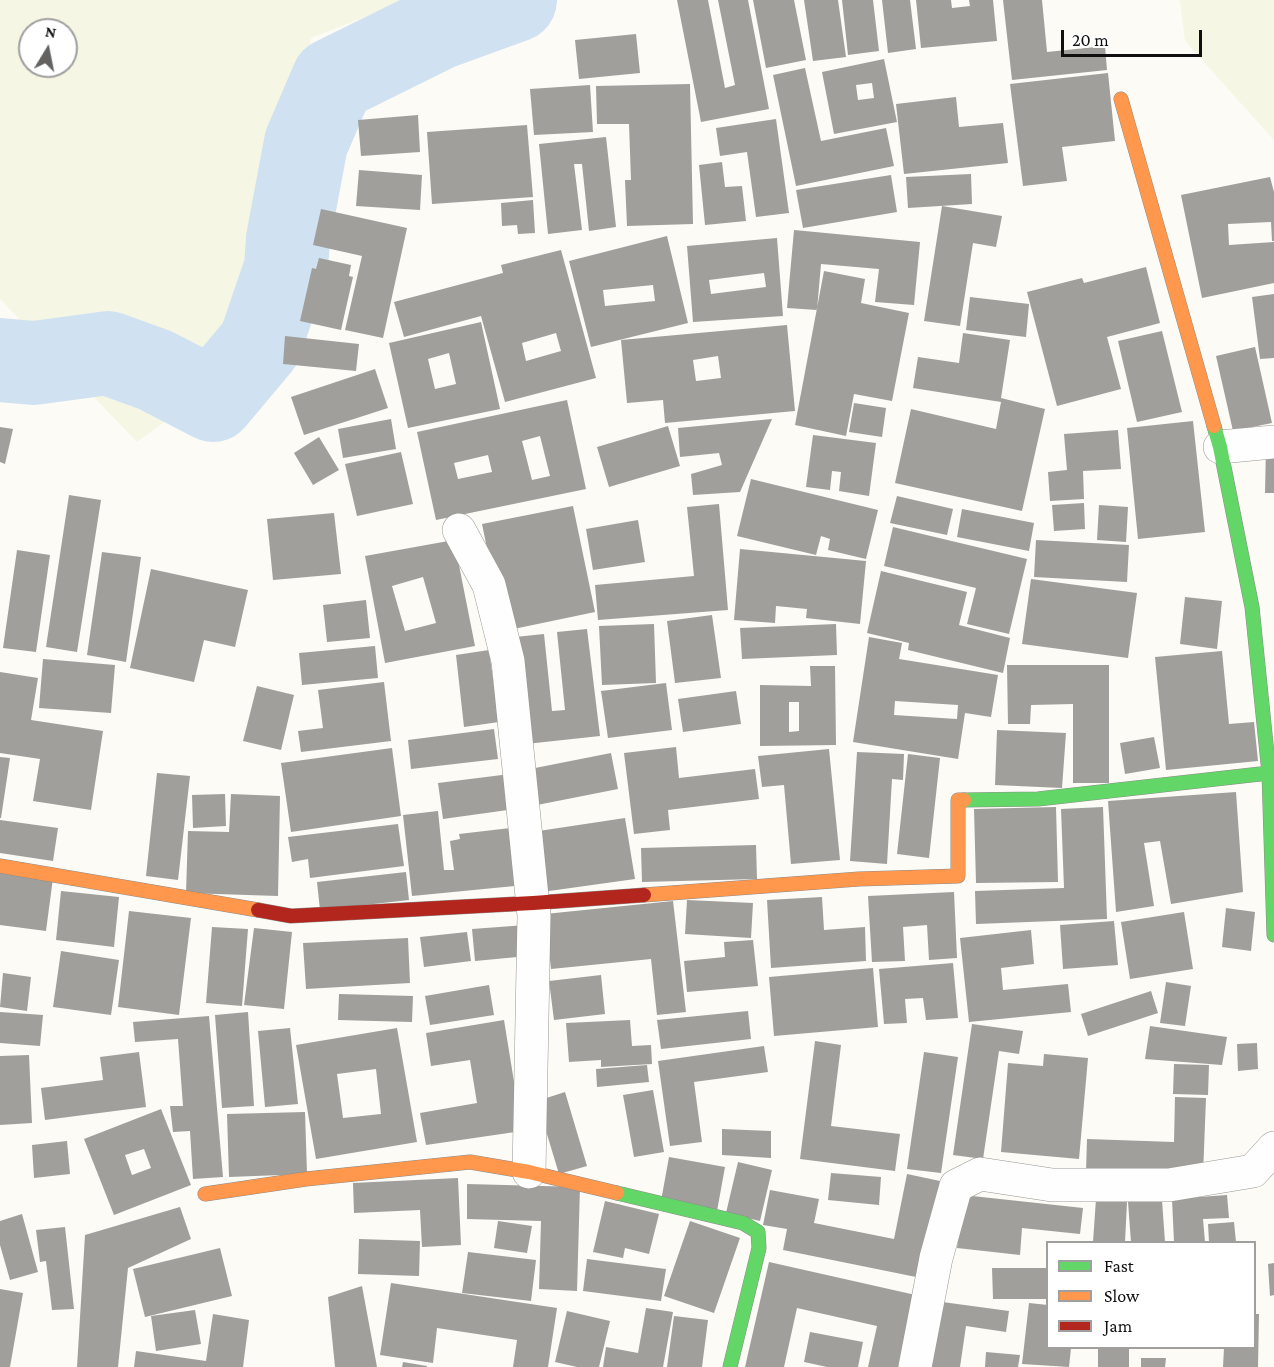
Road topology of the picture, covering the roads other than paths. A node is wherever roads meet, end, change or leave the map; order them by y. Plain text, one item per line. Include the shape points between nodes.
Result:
1 (1121, 99) dead end
2 (1274, 442) edge
3 (1221, 447) junction
4 (459, 530) dead end
5 (1271, 775) edge
6 (0, 866) edge
7 (533, 903) junction
8 (1274, 935) edge
9 (1274, 1148) edge
10 (529, 1172) junction
11 (205, 1194) dead end
12 (730, 1367) edge
13 (915, 1367) edge

1 - 3 street
2 - 3 street
3 - 5 street via 1252,607
4 - 7 street via 489,585 508,661
5 - 7 street via 1038,799 957,800 958,876 859,879
5 - 8 street
6 - 7 street via 291,916
7 - 10 street
9 - 13 street via 1253,1172 1169,1185 1052,1185 980,1174 956,1186 936,1258
10 - 11 street via 470,1162
10 - 12 street via 743,1223 758,1232 759,1248

